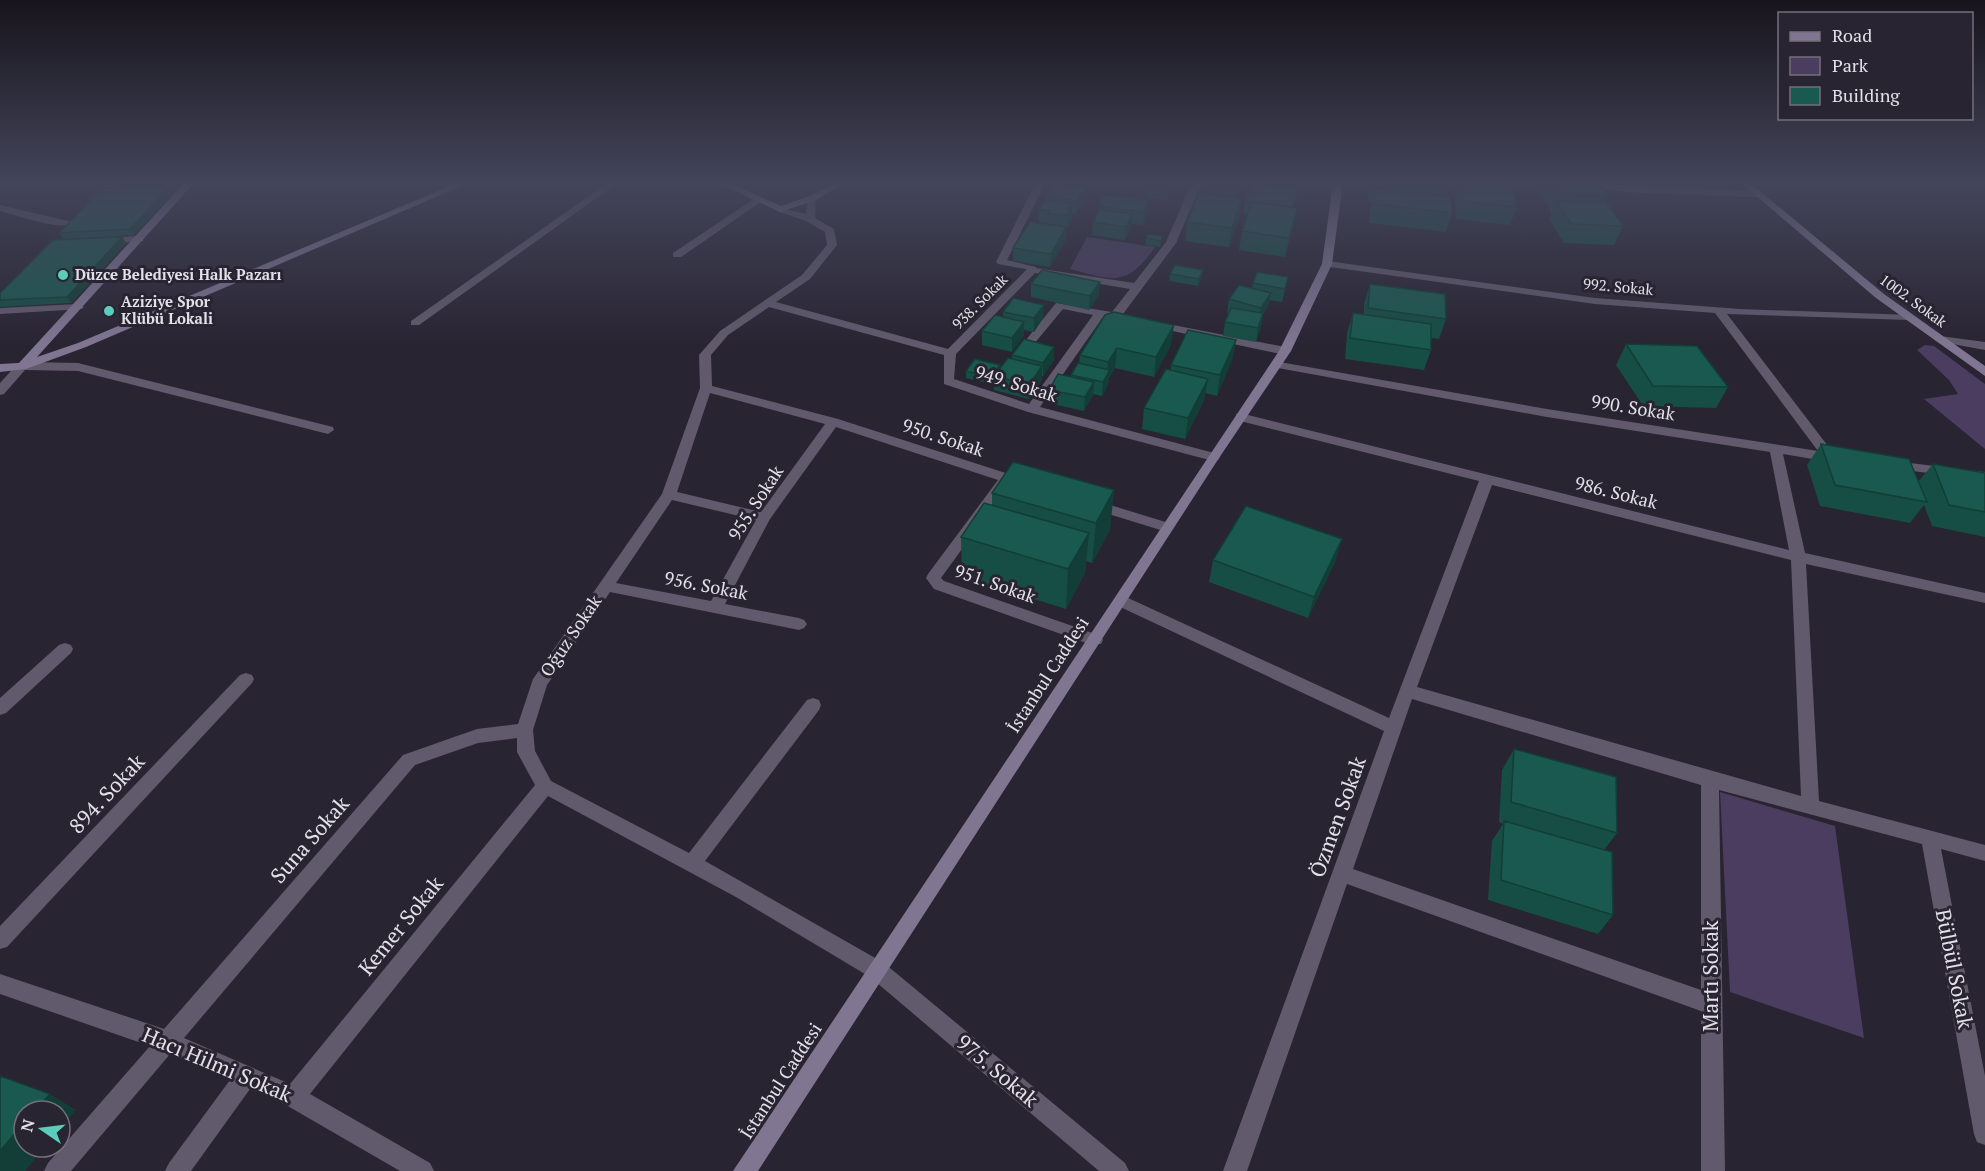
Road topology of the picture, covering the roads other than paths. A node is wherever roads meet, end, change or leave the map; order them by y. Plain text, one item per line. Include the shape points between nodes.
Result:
1 (141, 237) edge
2 (337, 237) edge
3 (537, 237) edge
4 (704, 237) edge
5 (831, 237) edge
6 (1014, 237) edge
7 (1175, 237) edge
8 (1331, 237) edge
9 (1809, 237) edge
10 (139, 239) junction
11 (1012, 240) joint
12 (98, 241) edge
13 (676, 255) dead end
14 (1327, 264) junction
15 (1033, 269) junction
16 (1137, 287) junction
17 (769, 304) junction
18 (78, 307) junction
19 (1718, 310) junction
20 (0, 311) edge
21 (1100, 313) junction
22 (1114, 316) junction
23 (1909, 316) junction
24 (415, 323) dead end
25 (1940, 339) junction
26 (1985, 346) edge
27 (1026, 348) edge
28 (950, 353) junction
29 (1282, 358) junction
30 (22, 366) junction
31 (0, 368) edge
32 (1985, 372) edge
33 (706, 388) junction
34 (0, 392) edge
35 (1032, 409) junction
36 (1240, 417) junction
37 (833, 422) junction
38 (328, 430) dead end
39 (1776, 451) junction
40 (1213, 457) junction
41 (1830, 458) junction
42 (1850, 460) edge
43 (1881, 464) edge
44 (1985, 476) edge
45 (1006, 478) junction
46 (1486, 479) junction
47 (1041, 488) edge
48 (669, 495) junction
49 (1075, 499) edge
50 (764, 517) junction
51 (1167, 527) junction
52 (1798, 557) junction
53 (605, 586) junction
54 (1985, 598) edge
55 (1120, 602) junction
56 (715, 608) junction
57 (799, 624) dead end
58 (1095, 640) junction
59 (65, 649) dead end
60 (246, 679) dead end
61 (1407, 691) junction
62 (813, 705) dead end
63 (0, 708) edge
64 (1394, 728) junction
65 (525, 730) junction
66 (1710, 780) junction
67 (545, 786) junction
68 (1810, 806) junction
69 (1930, 839) junction
70 (1985, 853) edge
71 (692, 864) junction
72 (1341, 873) junction
73 (0, 940) edge
74 (877, 970) junction
75 (0, 984) edge
76 (1711, 1004) junction
77 (167, 1041) junction
78 (246, 1076) junction
79 (294, 1097) junction
80 (1985, 1134) edge
81 (56, 1171) edge
82 (177, 1171) edge
83 (422, 1171) edge
84 (745, 1171) edge
85 (1117, 1171) edge
86 (1235, 1171) edge
87 (1713, 1171) edge

1 - 10 street
2 - 30 street via 82,345
3 - 24 street
4 - 13 street
5 - 17 street, Oğuz Sokak via 832,245 806,277
6 - 11 street
7 - 16 street
8 - 14 street, İstanbul Caddesi
9 - 23 street, 1002. Sokak
10 - 12 street
10 - 18 street
11 - 15 lane via 1001,262
14 - 19 street, 992. Sokak via 1595,301
14 - 29 street, İstanbul Caddesi
15 - 16 street, 938. Sokak
15 - 28 street, 938. Sokak
16 - 22 street
17 - 28 street
17 - 33 street, Oğuz Sokak via 724,333 705,355
18 - 20 street
18 - 30 street
19 - 23 street, 992. Sokak
19 - 41 street
21 - 22 street, 990. Sokak
21 - 27 street, 990. Sokak via 1059,305
21 - 35 street
22 - 29 street, 990. Sokak
23 - 25 street, 1002. Sokak
25 - 26 street
25 - 32 street, 1002. Sokak
28 - 35 street, 949. Sokak via 948,381
29 - 36 street, İstanbul Caddesi
29 - 39 street, 990. Sokak via 1547,413
30 - 31 street
30 - 34 street
30 - 38 street via 78,368
33 - 37 street, 950. Sokak
33 - 48 street, Oğuz Sokak
35 - 40 street, 949. Sokak
36 - 40 street, İstanbul Caddesi
36 - 46 street, 986. Sokak
37 - 45 street, 950. Sokak
37 - 50 street, 955. Sokak
39 - 41 street, 990. Sokak
39 - 52 street
40 - 51 street, İstanbul Caddesi
41 - 42 street, 990. Sokak
43 - 44 street
45 - 47 street, 950. Sokak
45 - 58 street, 951. Sokak via 933,578 939,585
46 - 52 street, 986. Sokak
46 - 61 street, Özmen Sokak
48 - 50 street
48 - 53 street, Oğuz Sokak
49 - 51 street
50 - 56 street, 955. Sokak
51 - 55 street, İstanbul Caddesi
52 - 54 street, 986. Sokak
52 - 68 street
53 - 56 street, 956. Sokak
53 - 65 street, Oğuz Sokak via 539,683
55 - 58 street, İstanbul Caddesi
55 - 64 street
56 - 57 street, 956. Sokak
58 - 74 street, İstanbul Caddesi
59 - 63 street
60 - 73 street, 894. Sokak
61 - 64 street, Özmen Sokak
61 - 66 street
62 - 71 street
64 - 72 street, Özmen Sokak
65 - 67 street, Oğuz Sokak via 526,752
65 - 77 street, Suna Sokak via 477,736 409,760
66 - 68 street
66 - 76 street, Martı Sokak
67 - 71 street
67 - 79 street, Kemer Sokak
68 - 69 street
69 - 70 street
69 - 80 street, Bülbül Sokak
71 - 74 street
72 - 76 street
72 - 86 street, Özmen Sokak
74 - 84 street, İstanbul Caddesi
74 - 85 street, 975. Sokak
75 - 77 street, Hacı Hilmi Sokak
76 - 87 street, Martı Sokak
77 - 78 street, Hacı Hilmi Sokak
77 - 81 street, Suna Sokak
78 - 79 street, Hacı Hilmi Sokak
78 - 82 street
79 - 83 street, Hacı Hilmi Sokak

